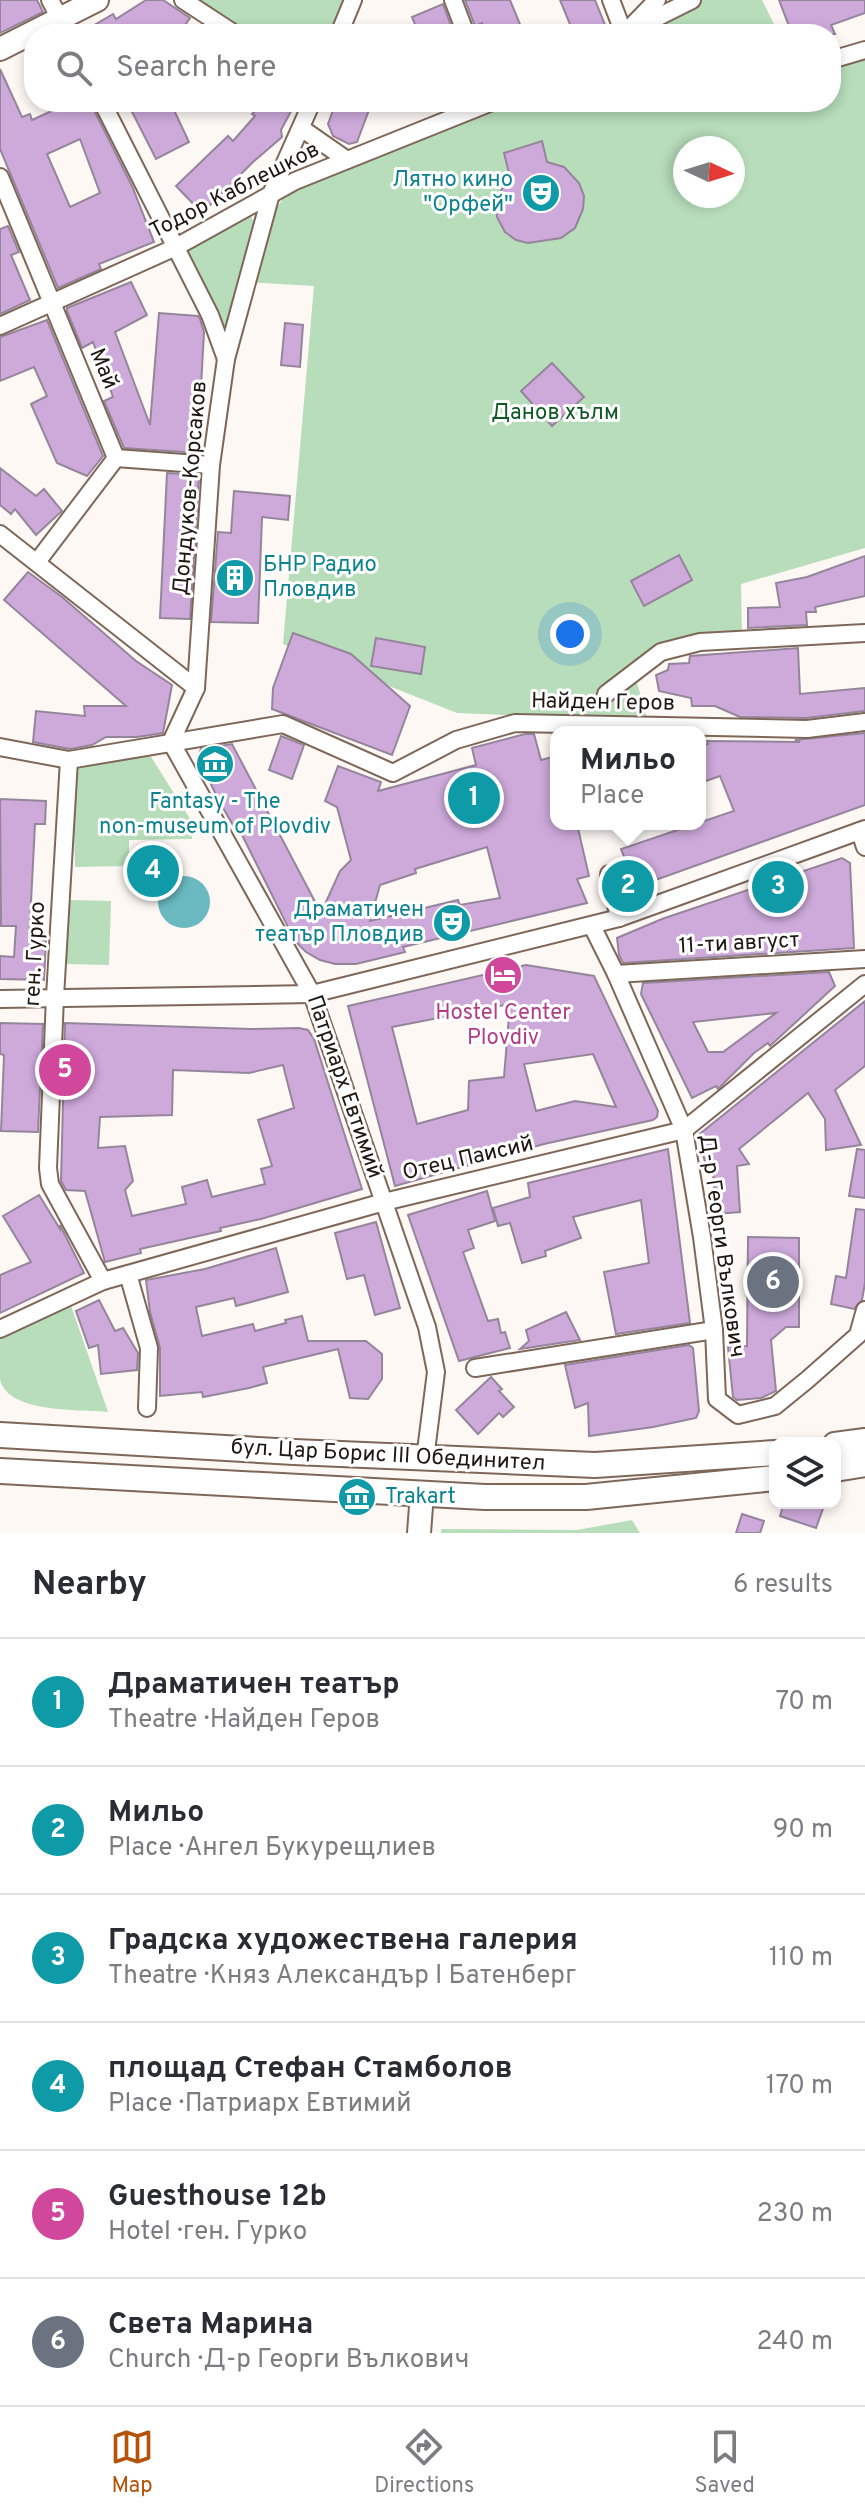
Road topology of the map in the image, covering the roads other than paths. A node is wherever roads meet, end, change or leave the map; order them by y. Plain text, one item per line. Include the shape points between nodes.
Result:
1 (97, 0) edge
2 (183, 0) edge
3 (353, 0) edge
4 (453, 0) edge
5 (611, 0) edge
6 (657, 0) edge
7 (692, 0) edge
8 (59, 18) edge
9 (220, 24) edge
10 (343, 24) edge
11 (462, 24) edge
12 (620, 24) edge
13 (634, 24) edge
14 (644, 24) edge
15 (24, 36) edge
16 (0, 49) edge
17 (865, 50) edge
18 (841, 57) edge
19 (107, 112) edge
20 (308, 112) edge
21 (467, 112) edge
22 (301, 128) junction
23 (347, 160) junction
24 (0, 177) edge
25 (271, 194) junction
26 (176, 247) junction
27 (51, 303) junction
28 (0, 326) edge
29 (226, 359) junction
30 (116, 458) junction
31 (211, 465) junction
32 (0, 534) edge
33 (37, 562) junction
34 (865, 633) edge
35 (196, 688) junction
36 (606, 694) dead end
37 (865, 722) edge
38 (550, 727) edge
39 (706, 729) edge
40 (171, 742) junction
41 (0, 747) edge
42 (69, 760) junction
43 (863, 835) edge
44 (609, 874) dead end
45 (619, 918) junction
46 (592, 926) junction
47 (865, 959) edge
48 (616, 974) junction
49 (865, 984) edge
50 (312, 994) junction
51 (55, 997) junction
52 (0, 999) edge
53 (684, 1130) junction
54 (384, 1202) junction
55 (128, 1274) junction
56 (103, 1281) junction
57 (865, 1310) edge
58 (0, 1329) edge
59 (714, 1330) junction
60 (475, 1368) dead end
61 (147, 1408) dead end
62 (0, 1435) edge
63 (865, 1441) edge
64 (841, 1444) edge
65 (769, 1453) edge
66 (425, 1459) junction
67 (865, 1464) edge
68 (841, 1468) edge
69 (0, 1471) edge
70 (769, 1479) edge
71 (422, 1493) junction
72 (419, 1533) edge

1 - 8 street
2 - 9 street
3 - 10 street
4 - 11 street
5 - 12 street
6 - 13 street
7 - 14 street
15 - 16 street
17 - 18 street
19 - 26 street
20 - 22 street, Дондуков-Корсаков
21 - 23 street, Тодор Каблешков
22 - 23 street
22 - 25 street, Дондуков-Корсаков
23 - 25 street, Тодор Каблешков
24 - 27 street, Май
25 - 26 street, Тодор Каблешков
25 - 29 street, Дондуков-Корсаков
26 - 27 street, Тодор Каблешков
26 - 29 street
27 - 28 street, Тодор Каблешков
27 - 30 street, Май
29 - 31 street, Дондуков-Корсаков
30 - 31 street
30 - 33 street
31 - 35 street, Дондуков-Корсаков
32 - 33 street
33 - 35 street
34 - 36 street via 700,642 661,652
35 - 40 street, Дондуков-Корсаков
37 - 39 street, Найден Геров via 807,729
38 - 40 street, Найден Геров via 515,723 456,740 393,773 283,724
40 - 42 street
40 - 50 street, Патриарх Евтимий
41 - 42 street
42 - 51 street, ген. Гурко
43 - 45 street
44 - 45 street
45 - 46 street
46 - 48 street, Д-р Георги Вълкович
46 - 50 street
47 - 48 street, 11-ти август
48 - 53 street, Д-р Георги Вълкович
49 - 53 street, Отец Паисий
50 - 51 street
50 - 54 street, Патриарх Евтимий
51 - 52 street
51 - 56 street, ген. Гурко via 50,1184
53 - 54 street, Отец Паисий
53 - 59 street, Д-р Георги Вълкович
54 - 55 street, Отец Паисий
54 - 66 street, Патриарх Евтимий via 427,1327 436,1372
55 - 56 street, Отец Паисий
55 - 61 street via 149,1348
56 - 58 street, Отец Паисий
57 - 59 street, Д-р Георги Вълкович via 858,1335 775,1406 738,1415 717,1399
59 - 60 street
62 - 66 main road, бул. Цар Борис III Обединител
63 - 64 main road
65 - 66 main road, бул. Цар Борис III Обединител via 595,1465
67 - 68 main road
69 - 71 main road, бул. Цар Борис III Обединител
70 - 71 main road, бул. Цар Борис III Обединител via 586,1497
71 - 72 street

